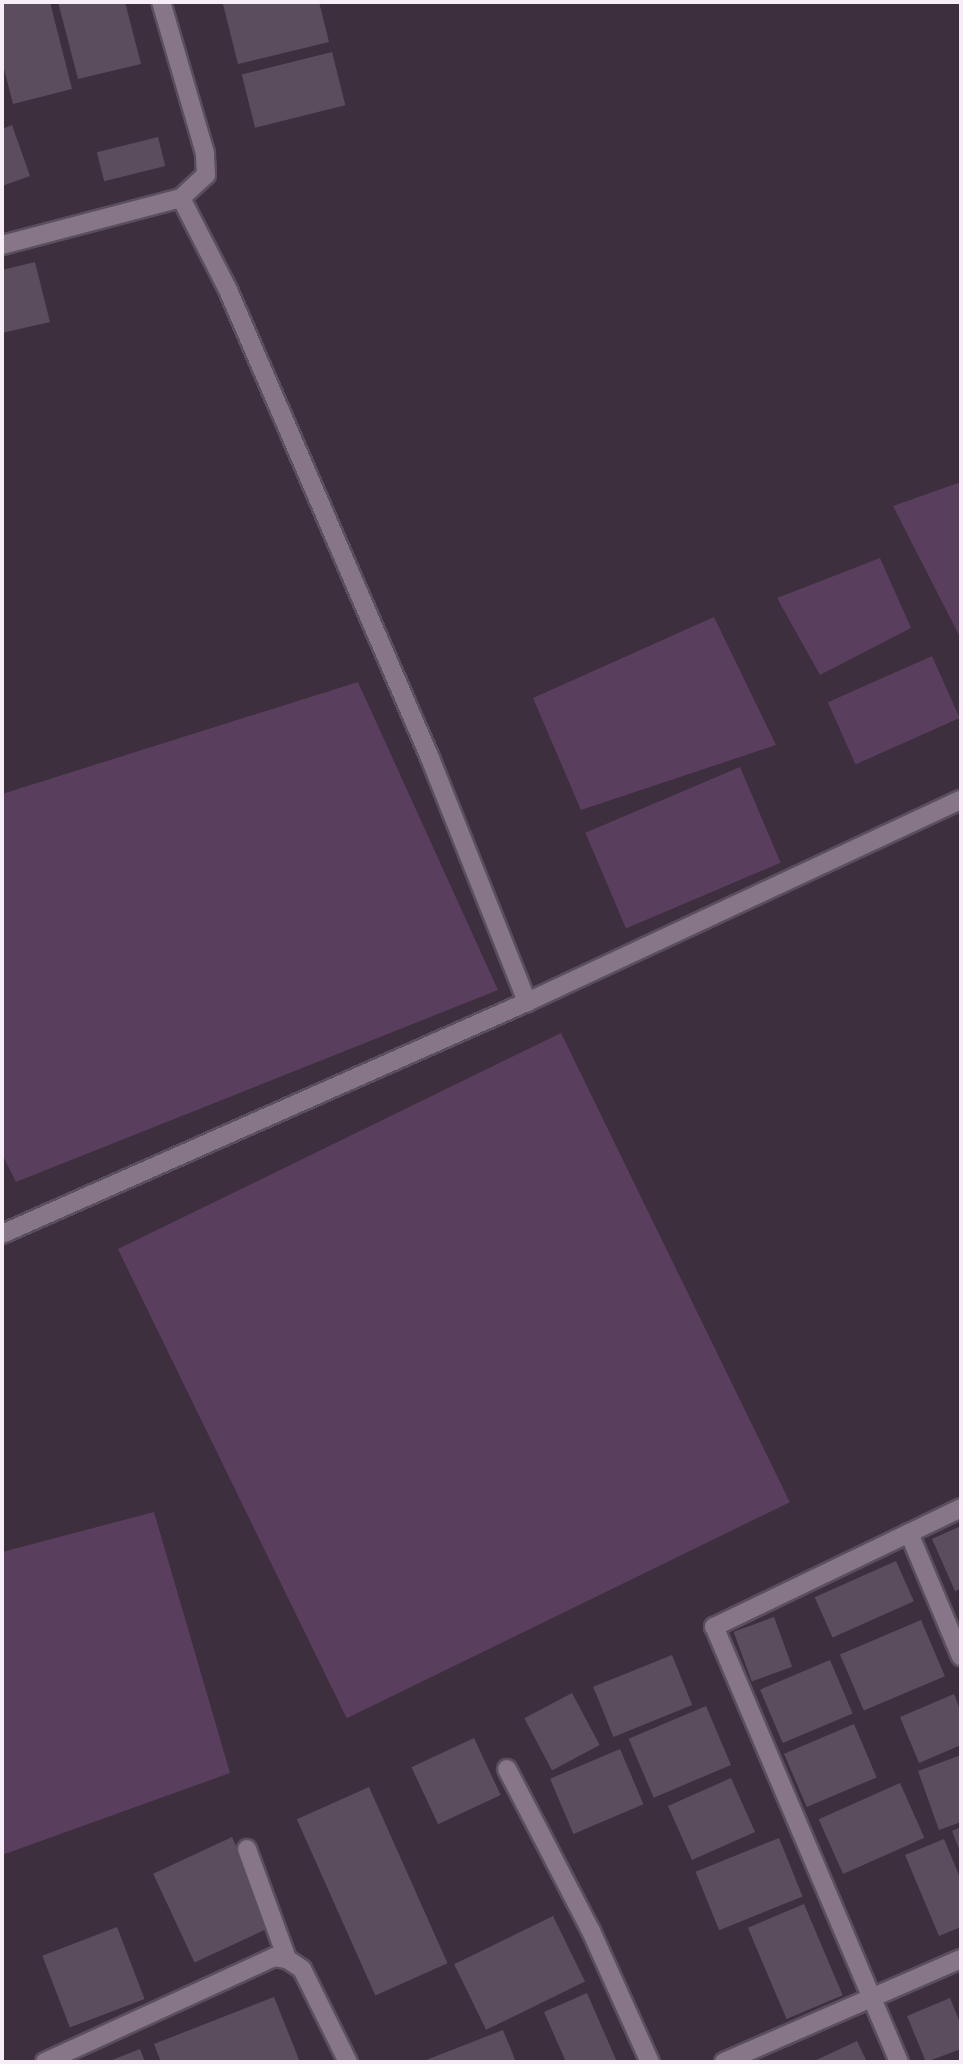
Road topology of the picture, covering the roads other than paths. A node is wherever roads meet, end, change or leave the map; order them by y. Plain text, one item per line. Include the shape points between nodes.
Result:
1 (161, 2) edge
2 (181, 198) junction
3 (2, 245) edge
4 (961, 800) edge
5 (527, 1002) junction
6 (2, 1234) edge
7 (961, 1508) edge
8 (909, 1533) junction
9 (961, 1657) edge
10 (507, 1769) dead end
11 (247, 1849) dead end
12 (287, 1959) junction
13 (961, 1959) edge
14 (872, 1995) junction
15 (45, 2062) edge
16 (348, 2062) edge
17 (650, 2062) edge
18 (724, 2062) edge
19 (899, 2062) edge

1 - 2 street via 205,153 206,175
2 - 3 street
2 - 5 street via 228,290 425,746
4 - 5 street
5 - 6 street
7 - 8 street
8 - 9 street
8 - 14 street via 713,1627
10 - 17 street via 591,1931
11 - 12 street
12 - 15 street via 274,1957 253,1963
12 - 16 street via 312,1986
13 - 14 street
14 - 18 street
14 - 19 street

